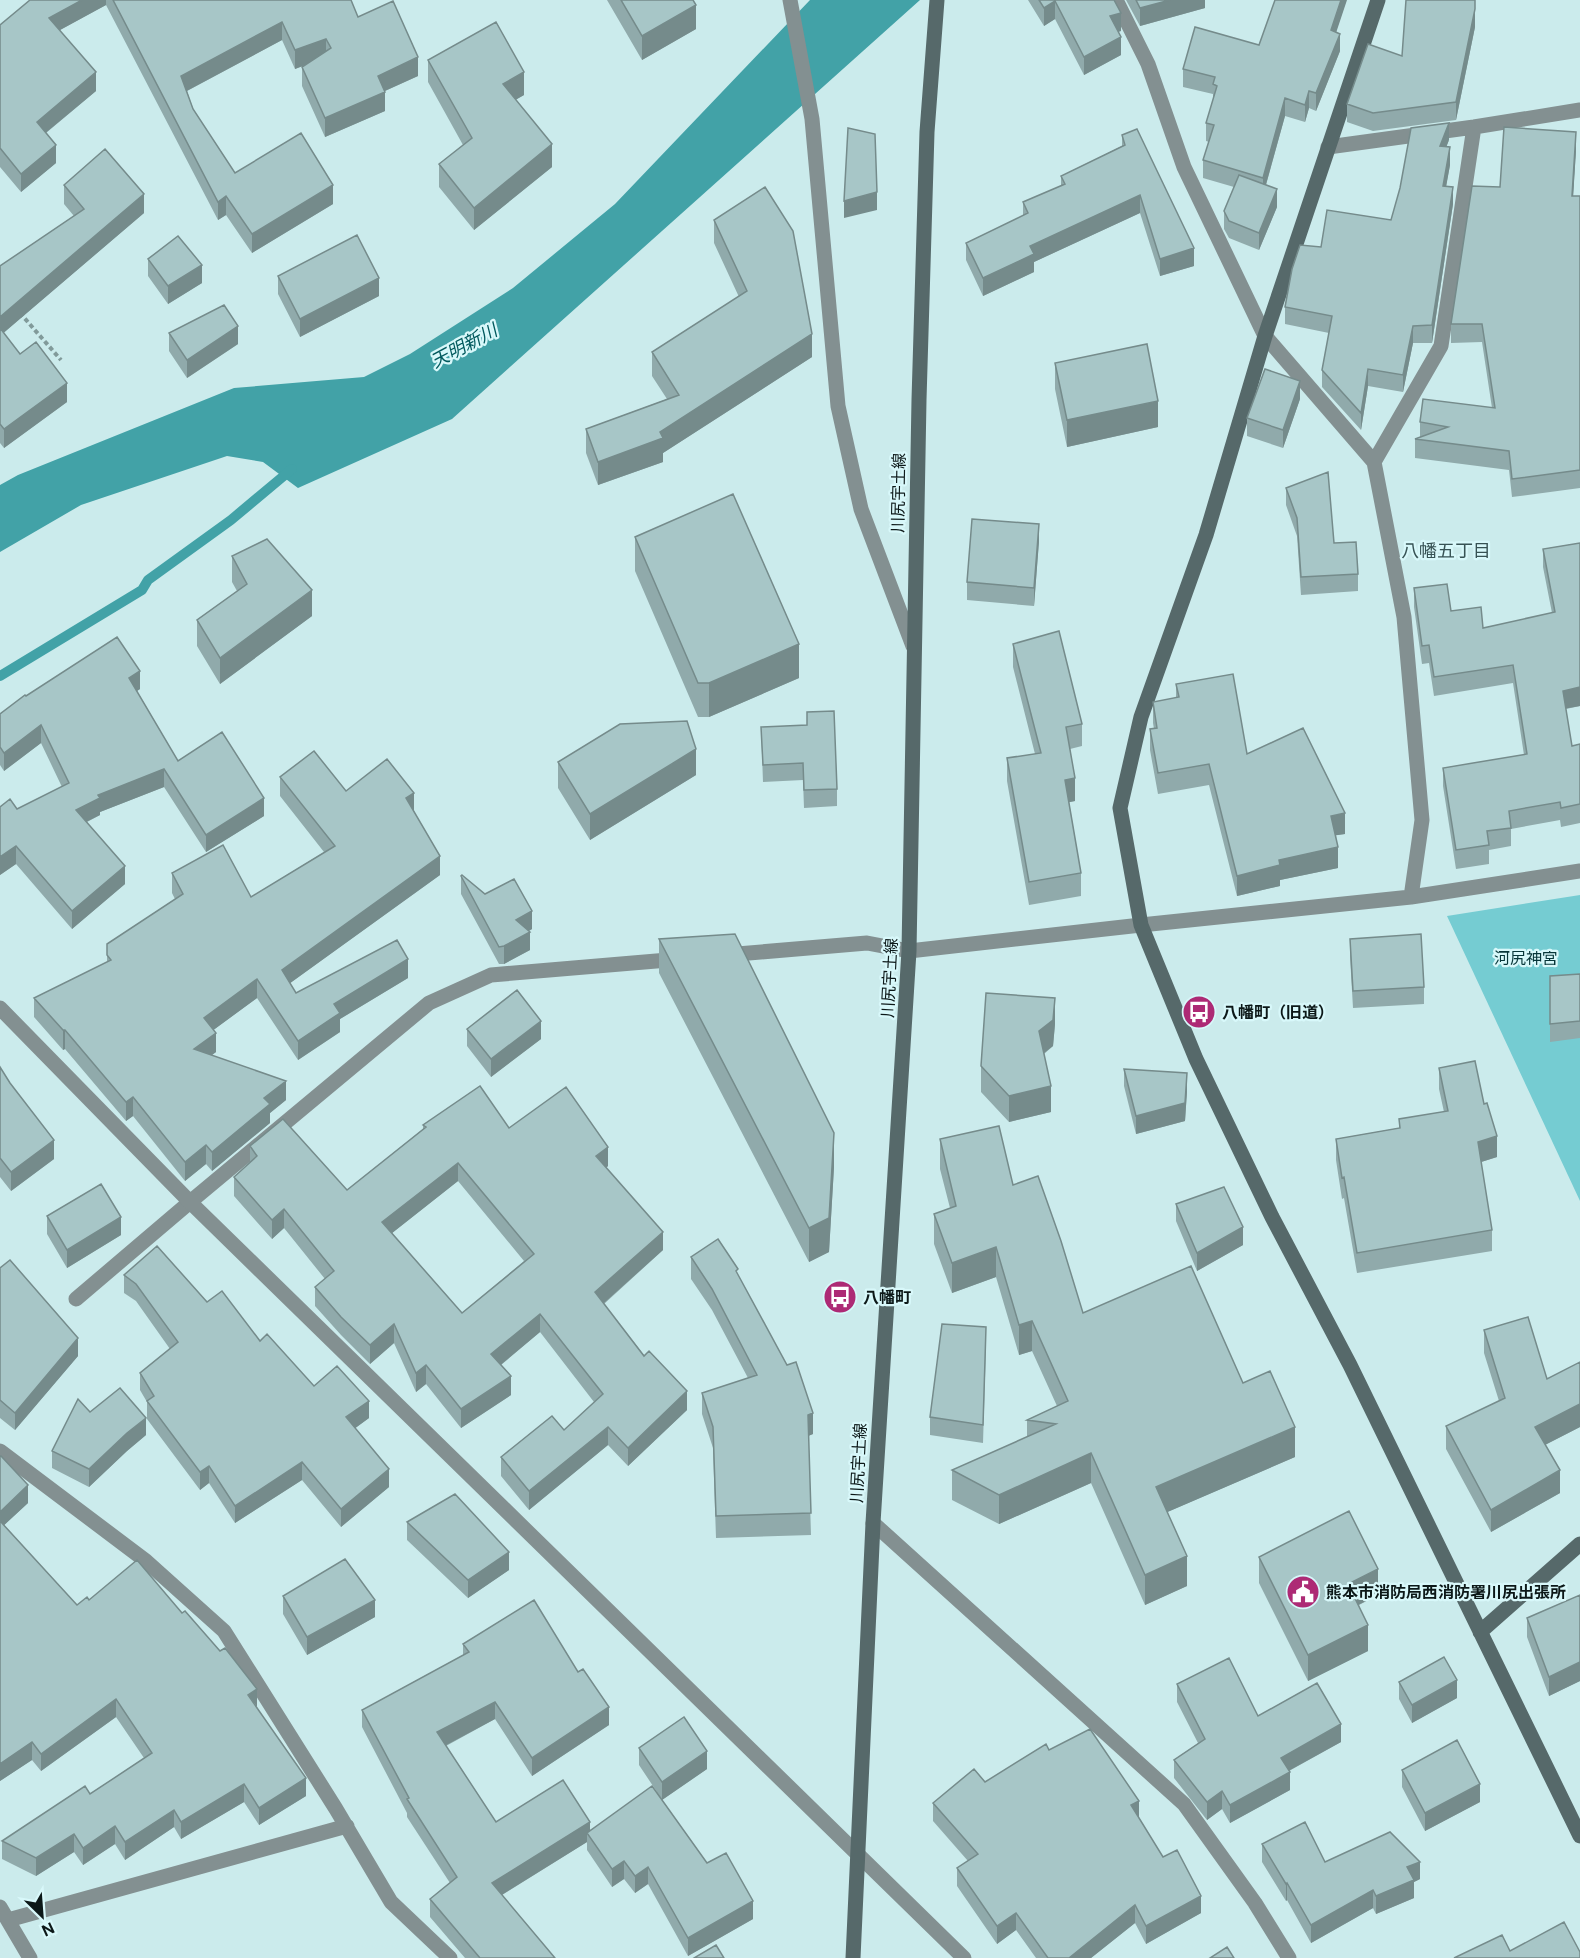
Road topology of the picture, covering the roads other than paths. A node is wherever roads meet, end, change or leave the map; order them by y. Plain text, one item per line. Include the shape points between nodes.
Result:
1 (790, 0) edge
2 (937, 0) edge
3 (1116, 0) edge
4 (1378, 0) edge
5 (1580, 110) edge
6 (1474, 127) junction
7 (1328, 147) junction
8 (1265, 336) junction
9 (1374, 462) junction
10 (913, 645) junction
11 (1580, 871) edge
12 (1410, 897) junction
13 (1141, 925) junction
14 (909, 951) junction
15 (714, 956) edge
16 (691, 958) edge
17 (0, 1008) edge
18 (190, 1202) junction
19 (76, 1299) dead end
20 (0, 1451) edge
21 (873, 1523) junction
22 (1580, 1544) edge
23 (1480, 1632) junction
24 (346, 1826) junction
25 (1580, 1836) edge
26 (857, 1854) junction
27 (4, 1913) edge
28 (30, 1958) edge
29 (450, 1958) edge
30 (853, 1958) edge
31 (964, 1958) edge
32 (1289, 1958) edge

1 - 10 street via 812,119 838,406 861,509
2 - 10 street, 川尻宇土線 via 927,132
3 - 8 street via 1148,64 1184,167
4 - 7 street
5 - 6 street
6 - 7 street
6 - 9 street via 1441,346
7 - 8 street
8 - 9 street
8 - 13 street via 1206,535 1141,717 1120,808
9 - 12 street via 1404,617 1422,820
10 - 14 street, 川尻宇土線
11 - 12 street
12 - 13 street
13 - 14 street
13 - 23 street via 1196,1059
14 - 15 street via 867,943
14 - 21 street, 川尻宇土線
16 - 18 street via 491,975 429,1004
17 - 18 street
18 - 19 street
18 - 26 street
20 - 24 street via 146,1561 224,1631
21 - 26 street, 川尻宇土線
21 - 32 street via 1184,1804
22 - 23 street
23 - 25 street
24 - 27 street
24 - 29 street via 391,1902
26 - 30 street, 川尻宇土線
26 - 31 street
27 - 28 street

